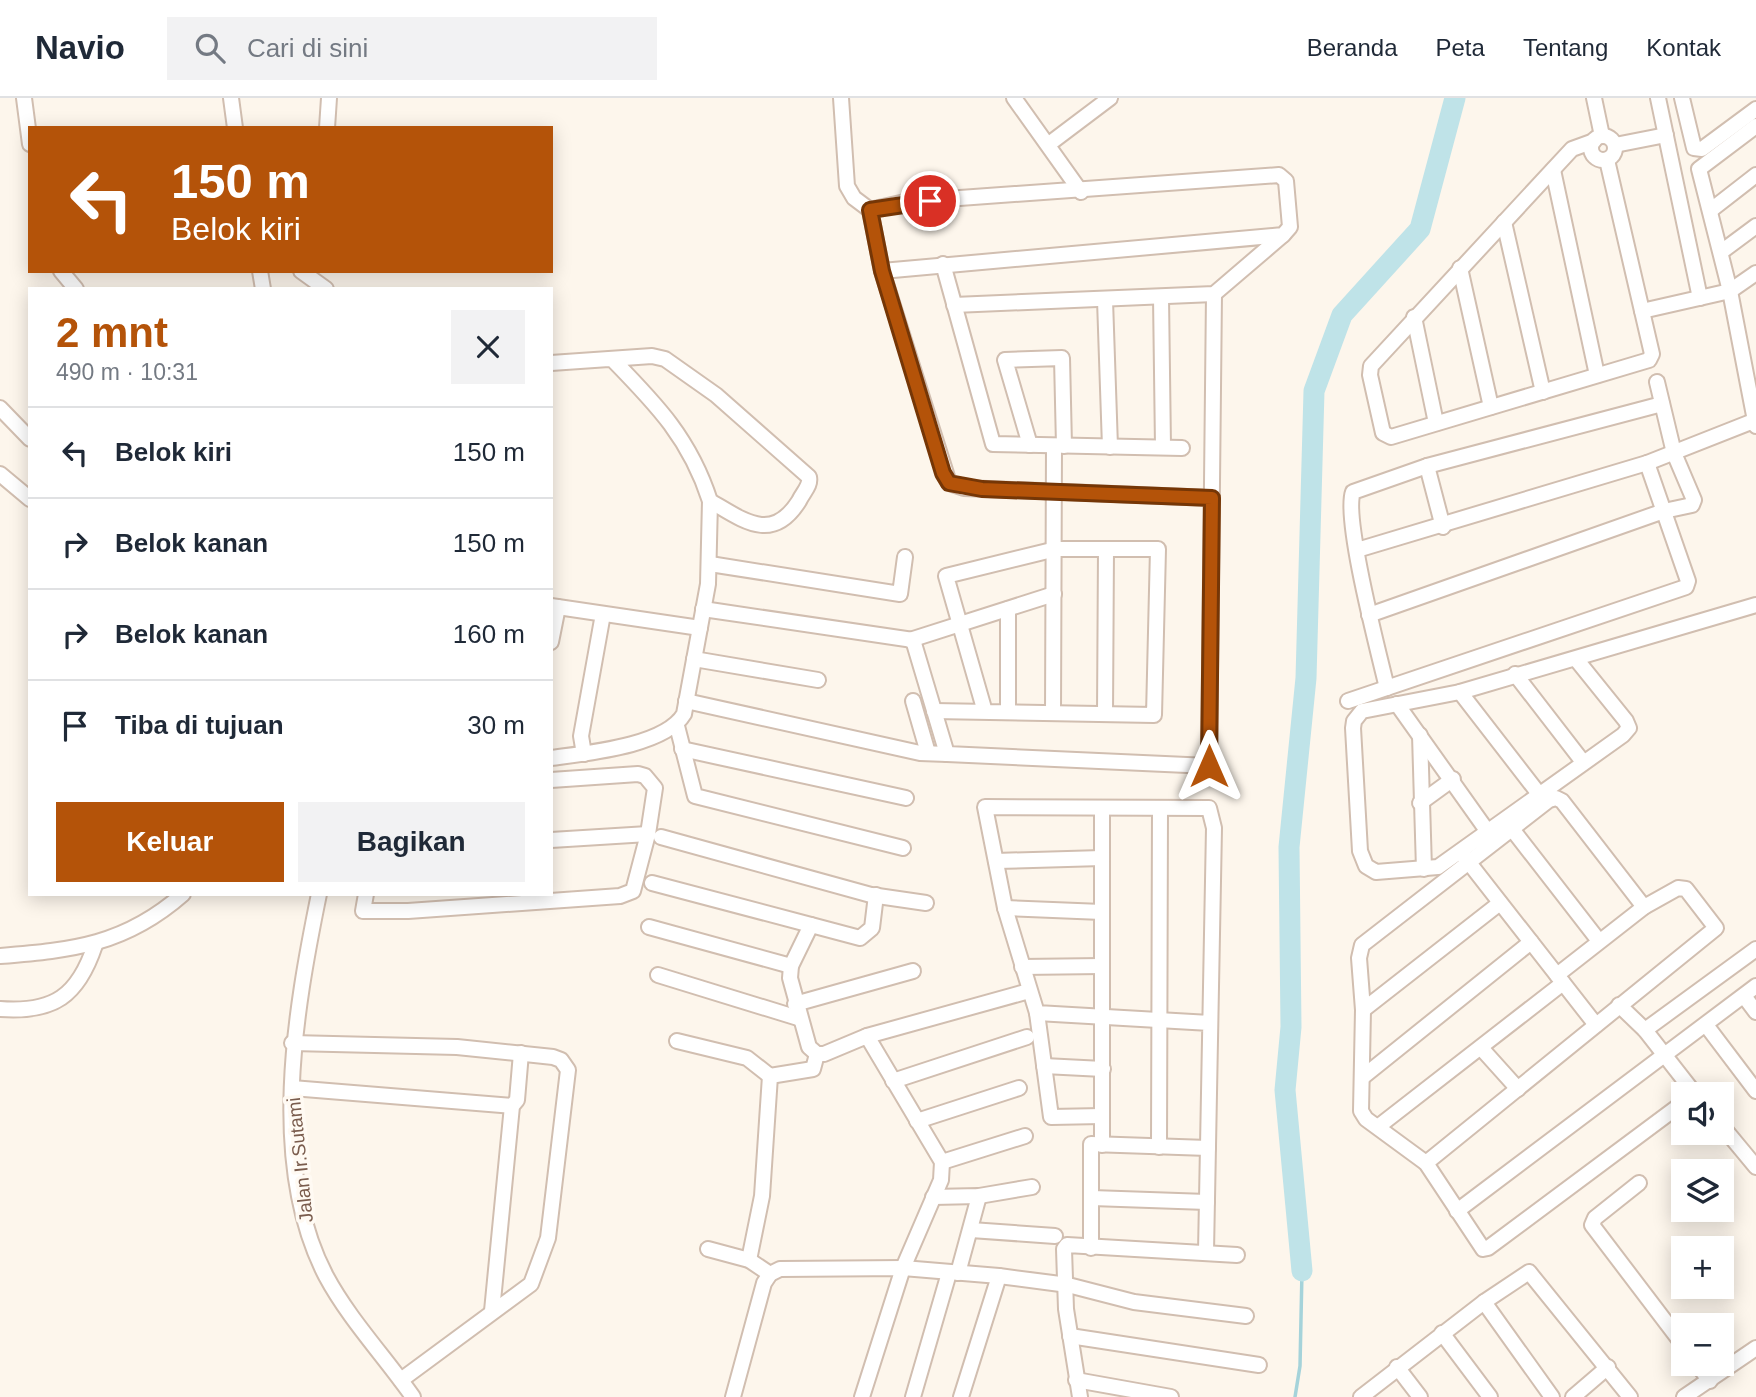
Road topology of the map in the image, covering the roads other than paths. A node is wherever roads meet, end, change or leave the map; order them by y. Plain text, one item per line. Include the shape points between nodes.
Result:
1 (24, 98) edge
2 (231, 98) edge
3 (329, 98) edge
4 (841, 98) edge
5 (1111, 98) edge
6 (1594, 98) edge
7 (1658, 98) edge
8 (1682, 98) edge
9 (1022, 101) edge
10 (1756, 109) edge
11 (236, 126) edge
12 (327, 126) edge
13 (1756, 126) edge
14 (28, 129) edge
15 (1666, 135) junction
16 (1598, 139) junction
17 (1049, 144) junction
18 (1615, 145) junction
19 (1607, 160) junction
20 (1553, 170) junction
21 (1756, 175) edge
22 (1081, 192) junction
23 (1711, 209) junction
24 (870, 210) junction
25 (1504, 222) junction
26 (1756, 226) edge
27 (1283, 235) junction
28 (1721, 252) junction
29 (943, 264) junction
30 (1460, 268) junction
31 (882, 271) junction
32 (63, 273) edge
33 (304, 273) edge
34 (1756, 273) edge
35 (74, 287) edge
36 (323, 287) edge
37 (1730, 291) junction
38 (1214, 294) junction
39 (1161, 298) junction
40 (1700, 298) junction
41 (1105, 300) junction
42 (954, 305) junction
43 (1642, 311) junction
44 (1414, 317) junction
45 (1756, 342) edge
46 (1742, 353) junction
47 (613, 360) junction
48 (553, 363) edge
49 (1597, 375) junction
50 (1751, 376) edge
51 (1657, 382) dead end
52 (1543, 391) junction
53 (1662, 404) junction
54 (1491, 407) junction
55 (0, 408) edge
56 (1755, 422) edge
57 (1436, 423) junction
58 (28, 437) edge
59 (1030, 445) junction
60 (1059, 446) junction
61 (1110, 447) junction
62 (1163, 447) junction
63 (1182, 447) dead end
64 (1674, 453) junction
65 (1647, 463) junction
66 (1427, 466) junction
67 (0, 474) edge
68 (1053, 492) junction
69 (28, 497) edge
70 (1212, 498) junction
71 (710, 501) junction
72 (1664, 511) junction
73 (1443, 527) junction
74 (1056, 549) junction
75 (1106, 549) junction
76 (1357, 550) junction
77 (905, 557) dead end
78 (710, 564) junction
79 (1054, 594) junction
80 (1756, 605) edge
81 (555, 606) edge
82 (1009, 609) junction
83 (703, 610) junction
84 (603, 614) junction
85 (1368, 615) junction
86 (553, 624) edge
87 (958, 625) junction
88 (700, 628) junction
89 (910, 640) junction
90 (694, 659) junction
91 (1576, 659) junction
92 (1515, 674) junction
93 (818, 680) dead end
94 (1387, 688) junction
95 (1460, 692) junction
96 (686, 701) junction
97 (913, 701) dead end
98 (1348, 701) dead end
99 (1397, 704) junction
100 (934, 710) junction
101 (985, 712) junction
102 (1008, 712) junction
103 (1053, 713) junction
104 (1105, 714) junction
105 (677, 726) junction
106 (1420, 734) junction
107 (682, 749) junction
108 (928, 753) junction
109 (584, 754) junction
110 (947, 754) junction
111 (553, 758) edge
112 (1583, 762) junction
113 (1453, 779) junction
114 (553, 780) edge
115 (1539, 794) junction
116 (906, 798) dead end
117 (1420, 803) junction
118 (1102, 808) junction
119 (1160, 808) junction
120 (1512, 829) junction
121 (1488, 832) junction
122 (654, 835) junction
123 (553, 841) edge
124 (902, 848) dead end
125 (1102, 858) junction
126 (1465, 858) junction
127 (996, 861) junction
128 (1424, 869) junction
129 (652, 883) dead end
130 (876, 895) junction
131 (180, 896) edge
132 (318, 896) edge
133 (366, 896) edge
134 (1500, 902) junction
135 (926, 903) dead end
136 (1644, 907) junction
137 (1005, 908) junction
138 (1102, 912) junction
139 (811, 925) junction
140 (649, 927) dead end
141 (1599, 941) junction
142 (1531, 942) junction
143 (95, 945) junction
144 (1756, 949) edge
145 (0, 956) edge
146 (792, 966) junction
147 (1102, 966) junction
148 (1022, 967) junction
149 (913, 971) dead end
150 (658, 975) dead end
151 (1560, 979) junction
152 (1756, 986) edge
153 (1029, 991) junction
154 (1744, 996) junction
155 (1619, 1005) junction
156 (0, 1009) edge
157 (1363, 1010) junction
158 (797, 1011) junction
159 (1756, 1012) edge
160 (1037, 1013) junction
161 (1102, 1016) junction
162 (1160, 1020) junction
163 (1210, 1023) junction
164 (1596, 1025) junction
165 (1706, 1025) junction
166 (1645, 1030) junction
167 (867, 1036) junction
168 (1027, 1037) dead end
169 (677, 1041) dead end
170 (292, 1043) junction
171 (1482, 1049) junction
172 (521, 1053) junction
173 (1663, 1053) junction
174 (817, 1054) junction
175 (1044, 1066) junction
176 (1102, 1069) junction
177 (770, 1076) junction
178 (1364, 1076) junction
179 (893, 1082) junction
180 (1686, 1082) edge
181 (292, 1088) junction
182 (1019, 1088) dead end
183 (1518, 1089) junction
184 (1756, 1091) edge
185 (512, 1106) junction
186 (1671, 1112) edge
187 (1102, 1116) junction
188 (917, 1121) junction
189 (1379, 1126) junction
190 (1025, 1136) dead end
191 (1734, 1140) edge
192 (1102, 1145) junction
193 (1159, 1147) junction
194 (1208, 1148) junction
195 (942, 1162) junction
196 (1426, 1163) junction
197 (1756, 1165) edge
198 (1639, 1183) dead end
199 (1032, 1187) dead end
200 (979, 1196) junction
201 (933, 1197) junction
202 (1092, 1198) junction
203 (1207, 1202) junction
204 (1457, 1211) junction
205 (971, 1230) junction
206 (1055, 1236) dead end
207 (1091, 1248) junction
208 (708, 1249) dead end
209 (1206, 1252) junction
210 (1237, 1255) dead end
211 (750, 1260) junction
212 (903, 1268) junction
213 (953, 1273) junction
214 (770, 1274) junction
215 (999, 1276) junction
216 (1068, 1285) junction
217 (1484, 1302) junction
218 (492, 1311) junction
219 (1245, 1317) dead end
220 (1671, 1329) edge
221 (1442, 1334) junction
222 (1070, 1336) junction
223 (1756, 1348) edge
224 (1259, 1365) dead end
225 (1397, 1367) junction
226 (1608, 1367) junction
227 (1706, 1376) edge
228 (401, 1380) junction
229 (1076, 1380) junction
230 (1710, 1381) junction
231 (413, 1397) edge
232 (733, 1397) edge
233 (862, 1397) edge
234 (913, 1397) edge
235 (961, 1397) edge
236 (1080, 1397) edge
237 (1171, 1397) edge
238 (1361, 1397) edge
239 (1420, 1397) edge
240 (1490, 1397) edge
241 (1552, 1397) edge
242 (1573, 1397) edge
243 (1630, 1397) edge
244 (1684, 1397) edge

1 - 14 street
2 - 11 street
3 - 12 street
4 - 24 street via 847,186
5 - 17 street
6 - 16 street
7 - 15 street
8 - 10 street via 1694,148 1702,149
9 - 17 street
13 - 23 street via 1699,169
15 - 18 street
15 - 40 street
16 - 18 street via 1611,138
16 - 19 street via 1593,155
16 - 20 street via 1575,146
17 - 22 street
18 - 19 street
19 - 43 street
20 - 25 street
20 - 49 street
21 - 23 street
22 - 24 street via 905,202
22 - 27 street via 1279,175 1286,181 1290,227
23 - 28 street
24 - 31 street
25 - 30 street
25 - 52 street
26 - 28 street
27 - 29 street
27 - 38 street
28 - 37 street
29 - 31 street
29 - 42 street
30 - 44 street
30 - 54 street
31 - 68 street via 949,483 964,488
32 - 35 street
33 - 36 street
34 - 37 street
37 - 40 street
37 - 46 street
38 - 39 street
38 - 70 street
39 - 41 street
39 - 62 street
40 - 43 street
41 - 42 street
41 - 61 street
42 - 59 street via 993,444
43 - 49 street via 1650,358
44 - 57 street
44 - 57 street via 1378,356 1370,374 1384,435 1391,437
45 - 46 street
46 - 50 street
47 - 48 street
47 - 71 street via 673,424
47 - 71 street via 652,356 677,366 810,479 793,510 768,525 748,523
49 - 52 street
50 - 56 street
51 - 53 street
52 - 54 street
53 - 64 street
53 - 66 street
54 - 57 street
55 - 58 street
56 - 64 street
59 - 60 street
59 - 60 street via 1005,360 1062,358
60 - 61 street
60 - 68 street
61 - 62 street
62 - 63 street
64 - 65 street
64 - 72 street via 1694,502 1690,507
65 - 72 street
65 - 73 street
66 - 73 street
66 - 76 street via 1353,492
67 - 69 street
68 - 70 street
68 - 74 street
70 - 110 street via 1209,766
71 - 78 street
72 - 85 street
72 - 94 street via 1686,587
73 - 76 street
74 - 75 street
74 - 79 street
74 - 87 street via 946,576
75 - 104 street
75 - 104 street via 1158,549 1154,715
76 - 85 street
77 - 78 street via 900,594
78 - 83 street
79 - 82 street
79 - 103 street
80 - 91 street
81 - 84 street
81 - 86 street
82 - 87 street
82 - 102 street
83 - 88 street
83 - 89 street
84 - 88 street
84 - 109 street via 581,736
85 - 94 street
87 - 89 street
87 - 101 street
88 - 90 street
89 - 100 street
90 - 93 street
90 - 96 street
91 - 92 street
91 - 112 street via 1629,728
92 - 95 street
92 - 112 street
94 - 98 street
95 - 99 street
95 - 115 street
96 - 105 street
96 - 108 street
97 - 108 street
99 - 106 street
99 - 128 street via 1368,709 1354,721 1360,851 1366,866 1376,872
100 - 101 street
100 - 110 street
101 - 102 street
102 - 103 street
103 - 104 street
105 - 107 street
105 - 109 street via 654,737
106 - 113 street
106 - 117 street
107 - 116 street
107 - 124 street via 691,790 701,799
108 - 110 street
109 - 111 street
112 - 115 street
113 - 117 street
113 - 121 street
114 - 122 street via 645,776 655,788
115 - 121 street
117 - 128 street
118 - 119 street
118 - 125 street
118 - 127 street via 985,807
119 - 162 street
119 - 163 street via 1209,808 1214,828
120 - 126 street
120 - 136 street via 1549,800 1559,799
120 - 141 street
121 - 126 street
122 - 123 street
122 - 130 street
122 - 133 street via 637,884 620,896 363,911
125 - 127 street
125 - 138 street
126 - 128 street
126 - 134 street
126 - 157 street via 1362,945
127 - 137 street
129 - 139 street
130 - 135 street
130 - 139 street via 872,928 860,938
131 - 143 street via 149,920
132 - 170 street, Jalan Ir.Sutami
134 - 142 street
134 - 157 street
136 - 141 street
136 - 155 street via 1682,887 1716,928
137 - 138 street
137 - 148 street
138 - 147 street
139 - 146 street
140 - 146 street
141 - 151 street
142 - 151 street
142 - 178 street
143 - 145 street
143 - 156 street via 82,979 63,998 43,1007
144 - 166 street
146 - 158 street
147 - 148 street
147 - 161 street
148 - 153 street
149 - 158 street
150 - 158 street
151 - 164 street
151 - 171 street
152 - 154 street
153 - 160 street
153 - 167 street
154 - 159 street
154 - 165 street
155 - 164 street
155 - 166 street
157 - 178 street
158 - 174 street via 809,1047
160 - 161 street
160 - 175 street
161 - 162 street
161 - 176 street
162 - 163 street
162 - 193 street
163 - 194 street
164 - 183 street
165 - 173 street
165 - 184 street
166 - 173 street
167 - 174 street
167 - 179 street
168 - 179 street
169 - 177 street via 747,1058
170 - 172 street
170 - 181 street, Jalan Ir.Sutami
171 - 183 street
171 - 189 street
172 - 185 street via 517,1100
172 - 218 street via 561,1060 568,1070 567,1092 542,1257 531,1284
173 - 180 street
173 - 204 street
174 - 177 street via 813,1069
175 - 176 street
175 - 187 street via 1051,1117
176 - 187 street
177 - 211 street via 762,1196
178 - 189 street via 1361,1111
179 - 188 street
181 - 185 street
181 - 228 street, Jalan Ir.Sutami via 307,1230 327,1277
182 - 188 street
183 - 196 street
185 - 218 street
186 - 204 street via 1488,1248 1479,1247
187 - 192 street
188 - 195 street
189 - 196 street
190 - 195 street
191 - 197 street
192 - 193 street
192 - 202 street via 1091,1144
193 - 194 street
194 - 203 street
195 - 201 street via 941,1180
196 - 204 street
198 - 220 street via 1592,1225
199 - 200 street
200 - 201 street
200 - 205 street
201 - 212 street
202 - 203 street
202 - 207 street
203 - 209 street
205 - 206 street
205 - 213 street
207 - 209 street
207 - 216 street via 1072,1244 1064,1249
208 - 211 street
209 - 210 street
211 - 214 street
212 - 213 street
212 - 214 street via 780,1269
212 - 233 street
213 - 215 street
213 - 234 street
214 - 232 street
215 - 216 street
215 - 235 street
216 - 219 street via 1134,1302
216 - 222 street
217 - 221 street
217 - 226 street via 1532,1272
217 - 241 street
218 - 228 street
221 - 225 street
221 - 240 street
222 - 224 street
222 - 229 street
223 - 230 street
225 - 238 street
225 - 239 street
226 - 242 street
226 - 243 street
227 - 230 street
228 - 231 street, Jalan Ir.Sutami
229 - 236 street
229 - 237 street
230 - 244 street

